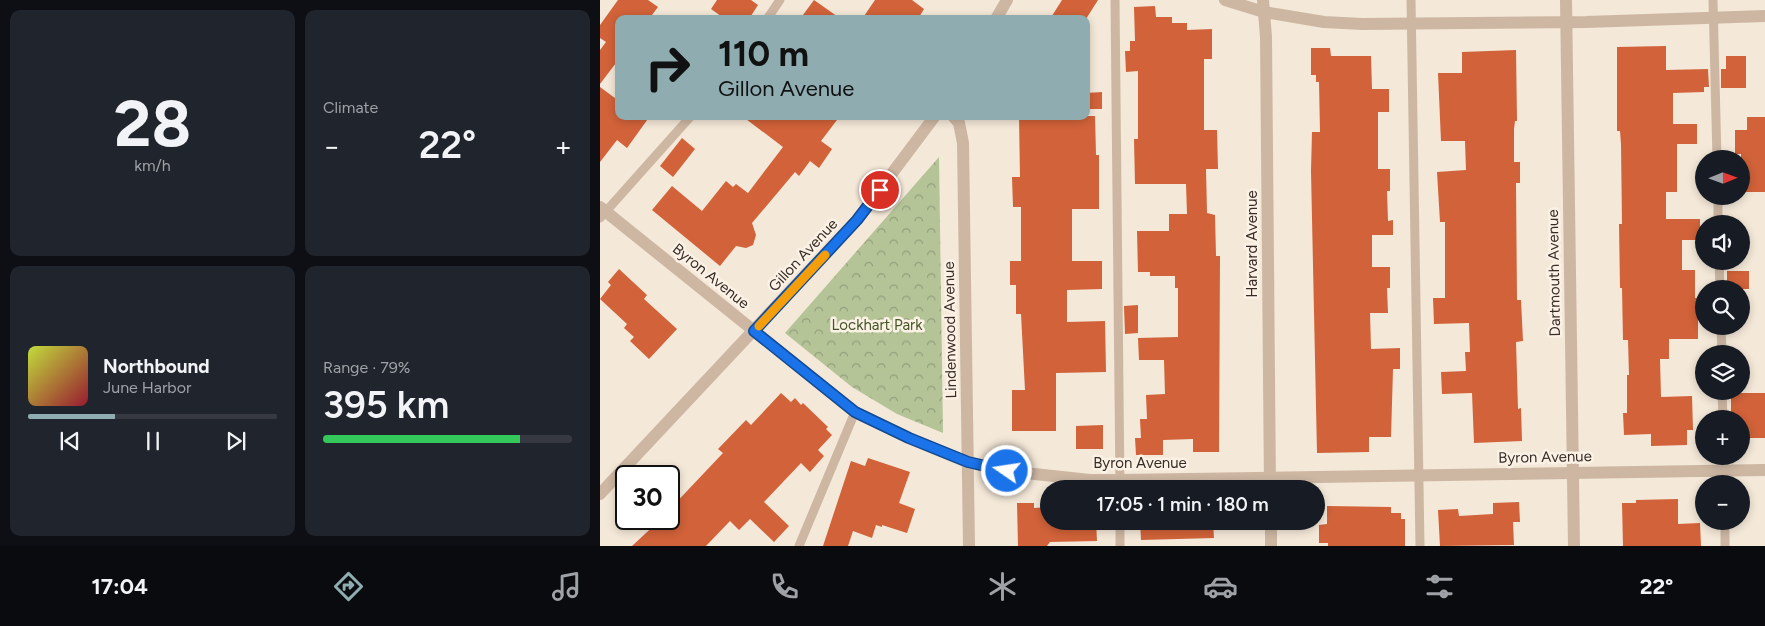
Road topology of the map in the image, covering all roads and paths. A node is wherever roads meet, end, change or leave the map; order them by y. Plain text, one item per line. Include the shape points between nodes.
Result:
1 (780, 0) edge
2 (1007, 0) edge
3 (1115, 0) edge
4 (1225, 0) edge
5 (1411, 0) edge
6 (1566, 0) edge
7 (1713, 0) edge
8 (1263, 6) edge
9 (770, 15) edge
10 (998, 15) edge
11 (1765, 16) edge
12 (1714, 17) junction
13 (1566, 22) junction
14 (1411, 24) junction
15 (687, 120) edge
16 (932, 120) edge
17 (956, 120) edge
18 (1717, 150) edge
19 (602, 212) edge
20 (754, 331) junction
21 (855, 412) junction
22 (968, 462) junction
23 (1724, 465) edge
24 (1724, 470) junction
25 (1765, 470) edge
26 (1573, 473) junction
27 (1724, 475) edge
28 (1418, 476) junction
29 (1090, 480) edge
30 (1120, 480) edge
31 (1270, 480) edge
32 (1325, 480) edge
33 (600, 494) edge
34 (1120, 530) edge
35 (1271, 530) edge
36 (1725, 530) edge
37 (799, 546) edge
38 (969, 546) edge
39 (1120, 546) edge
40 (1271, 546) edge
41 (1420, 546) edge
42 (1574, 546) edge
43 (1725, 546) edge

1 - 9 lane
2 - 10 street
3 - 30 lane
4 - 8 street
5 - 14 lane
6 - 13 street, Dartmouth Avenue
7 - 12 lane
8 - 14 street via 1324,22
8 - 31 street, Harvard Avenue via 1266,37
11 - 12 street
12 - 13 street
12 - 18 lane
13 - 14 street
13 - 26 street, Dartmouth Avenue
14 - 28 lane
15 - 19 lane
16 - 20 street, Gillon Avenue via 857,220
17 - 22 street, Lindenwood Avenue via 963,143
19 - 20 street, Byron Avenue
20 - 21 street, Byron Avenue
20 - 33 street, Gillon Avenue
21 - 22 street, Byron Avenue
21 - 37 lane
22 - 29 street, Byron Avenue via 1007,471
22 - 38 street, Lindenwood Avenue
23 - 24 lane
24 - 25 street, Byron Avenue
24 - 26 street, Byron Avenue
24 - 27 lane
26 - 28 street, Byron Avenue
26 - 42 street, Dartmouth Avenue
28 - 32 street, Byron Avenue
28 - 41 lane
34 - 39 lane
35 - 40 street
36 - 43 lane

